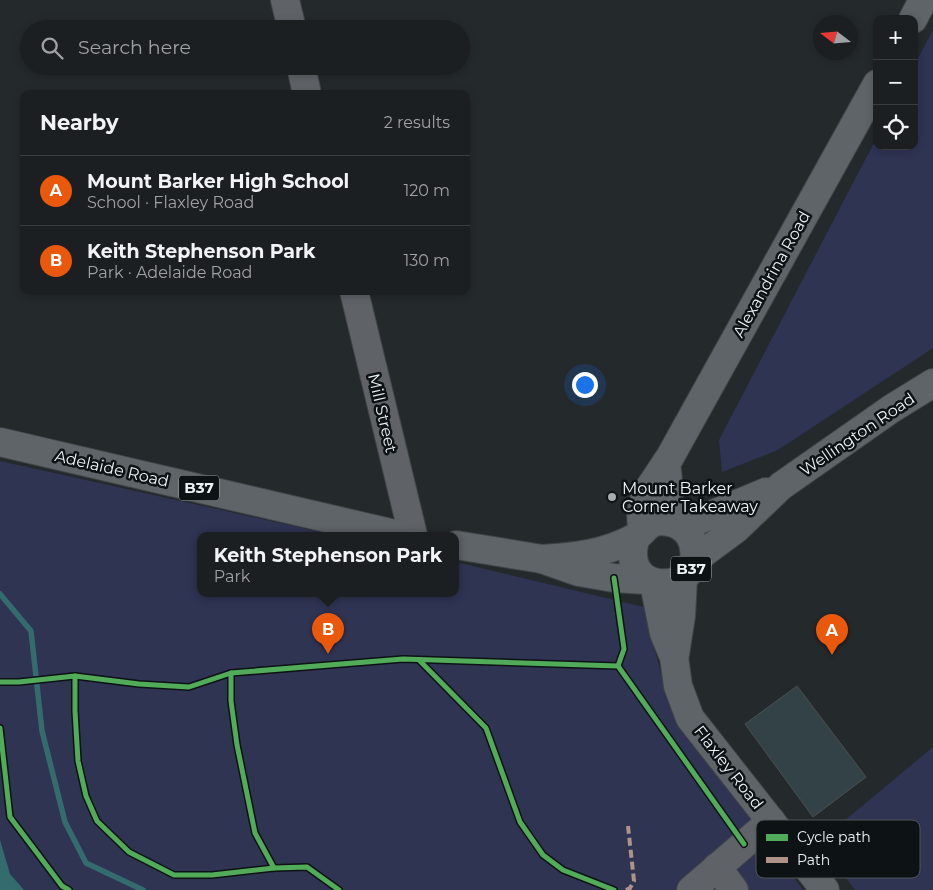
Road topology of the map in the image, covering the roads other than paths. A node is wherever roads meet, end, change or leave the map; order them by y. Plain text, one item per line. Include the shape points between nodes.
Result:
1 (285, 0) edge
2 (924, 0) edge
3 (915, 15) edge
4 (290, 20) edge
5 (303, 75) edge
6 (306, 90) edge
7 (873, 91) edge
8 (355, 295) edge
9 (933, 383) edge
10 (0, 442) edge
11 (666, 463) junction
12 (781, 486) junction
13 (677, 525) junction
14 (386, 532) edge
15 (411, 532) edge
16 (639, 534) junction
17 (459, 546) edge
18 (542, 559) junction
19 (689, 569) junction
20 (650, 581) junction
21 (674, 657) junction
22 (770, 820) edge
23 (756, 834) edge
24 (717, 867) junction
25 (816, 878) edge
26 (690, 890) edge
27 (734, 890) edge
28 (825, 890) edge

1 - 4 street
2 - 3 main road
5 - 6 street
7 - 11 main road, Alexandrina Road
8 - 15 street, Mill Street
9 - 12 main road, Wellington Road / B37
10 - 14 main road, Adelaide Road / B37
11 - 13 main road via 669,506
11 - 16 main road, Alexandrina Road via 646,494
12 - 13 main road, Wellington Road / B37
12 - 19 main road, Wellington Road / B37
13 - 16 main road, B37 via 656,522
13 - 19 main road, B37 via 689,534 693,542
16 - 18 main road, B37 via 581,557
16 - 20 main road via 632,548 633,560 638,572
17 - 18 main road, B37
18 - 20 main road, B37 via 579,572
19 - 20 main road, B37 via 665,585
19 - 21 main road, Flaxley Road
20 - 21 main road, Flaxley Road
21 - 22 main road, Flaxley Road via 678,686 690,718
23 - 24 street
24 - 26 street
24 - 27 street
25 - 28 main road, Flaxley Road

